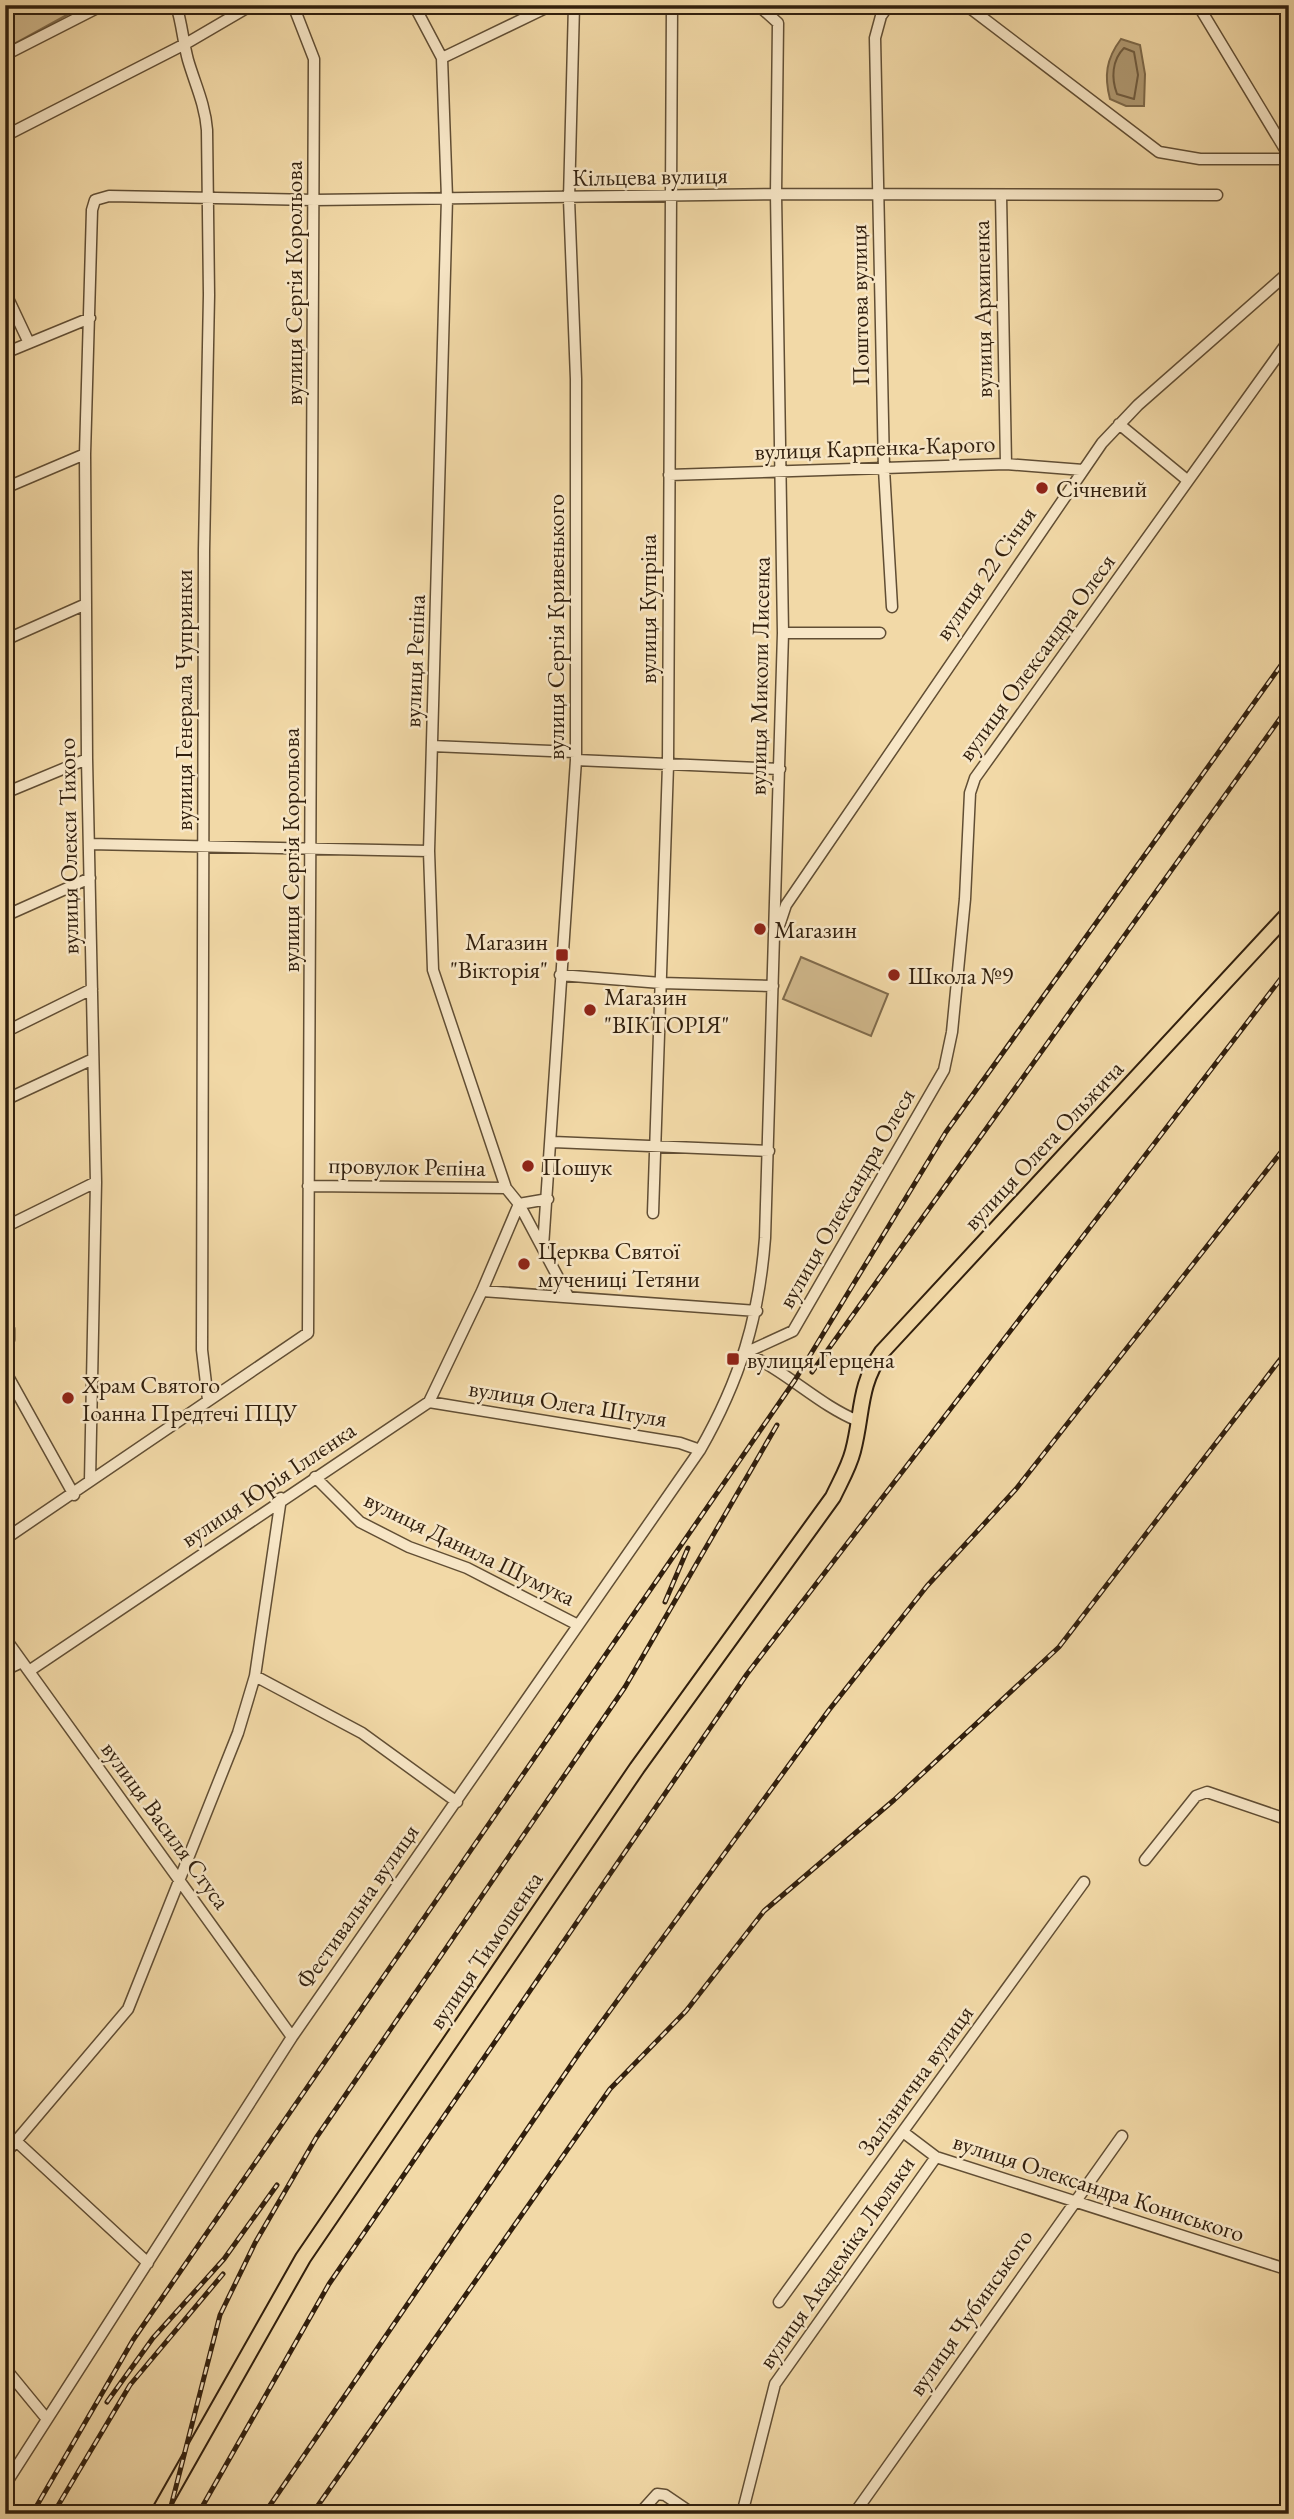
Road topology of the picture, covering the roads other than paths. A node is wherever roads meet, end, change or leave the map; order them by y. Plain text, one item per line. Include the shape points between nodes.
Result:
1 (103, 5) edge
2 (176, 5) edge
3 (252, 5) edge
4 (293, 5) edge
5 (414, 5) edge
6 (552, 5) edge
7 (573, 5) edge
8 (671, 5) edge
9 (758, 5) edge
10 (889, 5) edge
11 (966, 5) edge
12 (1198, 5) edge
13 (187, 43) junction
14 (5, 55) edge
15 (442, 58) junction
16 (5, 135) edge
17 (1289, 157) edge
18 (776, 194) junction
19 (877, 194) junction
20 (1001, 195) junction
21 (1217, 195) dead end
22 (670, 196) junction
23 (207, 197) junction
24 (447, 198) junction
25 (569, 199) junction
26 (314, 201) junction
27 (92, 210) joint
28 (1289, 272) edge
29 (5, 292) edge
30 (90, 318) junction
31 (1289, 340) edge
32 (29, 343) junction
33 (5, 354) edge
34 (1119, 425) junction
35 (85, 454) junction
36 (1006, 464) junction
37 (884, 469) junction
38 (1083, 470) junction
39 (779, 472) junction
40 (669, 475) junction
41 (1187, 480) junction
42 (5, 488) edge
43 (86, 604) junction
44 (892, 607) dead end
45 (783, 633) junction
46 (880, 633) dead end
47 (5, 640) edge
48 (432, 746) junction
49 (576, 756) junction
50 (87, 759) junction
51 (668, 765) junction
52 (780, 769) junction
53 (5, 793) edge
54 (89, 844) junction
55 (204, 848) junction
56 (311, 848) junction
57 (429, 851) junction
58 (90, 878) junction
59 (1289, 913) edge
60 (5, 916) edge
61 (775, 943) junction
62 (560, 975) junction
63 (661, 983) junction
64 (773, 986) junction
65 (92, 989) junction
66 (5, 1032) edge
67 (93, 1059) junction
68 (5, 1100) edge
69 (553, 1142) junction
70 (657, 1147) junction
71 (769, 1151) junction
72 (96, 1182) junction
73 (309, 1186) junction
74 (506, 1188) junction
75 (548, 1199) junction
76 (519, 1204) junction
77 (653, 1213) dead end
78 (5, 1227) edge
79 (543, 1247) junction
80 (482, 1291) junction
81 (568, 1296) junction
82 (757, 1311) junction
83 (5, 1322) edge
84 (5, 1344) edge
85 (746, 1353) junction
86 (5, 1371) edge
87 (208, 1400) junction
88 (429, 1402) junction
89 (858, 1421) junction
90 (700, 1450) junction
91 (315, 1477) junction
92 (90, 1481) junction
93 (74, 1494) junction
94 (281, 1499) junction
95 (5, 1539) edge
96 (578, 1625) junction
97 (5, 1638) edge
98 (22, 1662) junction
99 (5, 1670) edge
100 (29, 1671) junction
101 (255, 1676) junction
102 (457, 1802) junction
103 (1289, 1820) edge
104 (1145, 1860) dead end
105 (180, 1880) junction
106 (1084, 1882) dead end
107 (5, 1969) edge
108 (5, 1977) edge
109 (292, 2037) junction
110 (903, 2132) junction
111 (1122, 2136) dead end
112 (16, 2141) junction
113 (5, 2154) edge
114 (936, 2157) junction
115 (1074, 2201) junction
116 (148, 2263) junction
117 (1289, 2270) edge
118 (779, 2302) dead end
119 (5, 2368) edge
120 (46, 2418) junction
121 (5, 2485) edge
122 (158, 2514) edge
123 (639, 2514) edge
124 (693, 2514) edge
125 (742, 2514) edge
126 (854, 2514) edge

1 - 14 street
2 - 13 street, вулиця Генерала Чупринки
3 - 13 street
4 - 26 street, вулиця Сергія Корольова via 314,59
5 - 15 street, вулиця Рєпіна
6 - 15 street
7 - 25 street, вулиця Сергія Кривенького
8 - 22 street, вулиця Купріна
9 - 18 street, вулиця Миколи Лисенка via 778,23
10 - 19 street, Поштова вулиця via 875,38
11 - 17 street via 1159,152 1200,159
12 - 17 street
13 - 16 street
13 - 23 street, вулиця Генерала Чупринки via 205,109
15 - 24 street, вулиця Рєпіна
18 - 19 street, Кільцева вулиця
18 - 22 street, Кільцева вулиця
18 - 39 street, вулиця Миколи Лисенка
19 - 20 street, Кільцева вулиця
19 - 37 street, Поштова вулиця
20 - 21 street, Кільцева вулиця
20 - 36 street, вулиця Архипенка
22 - 25 street, Кільцева вулиця
22 - 40 street, вулиця Купріна
23 - 26 street, Кільцева вулиця
23 - 27 street, Кільцева вулиця via 109,196 95,200
23 - 55 street, вулиця Генерала Чупринки
24 - 25 street, Кільцева вулиця
24 - 26 street, Кільцева вулиця
24 - 48 street, вулиця Рєпіна
25 - 49 street, вулиця Сергія Кривенького via 576,393
26 - 56 street, вулиця Сергія Корольова
27 - 30 street, вулиця Олекси Тихого
28 - 34 street, вулиця 22 Січня
29 - 32 street
30 - 32 street
30 - 35 street, вулиця Олекси Тихого
31 - 41 street, вулиця Олександра Олеся
32 - 33 street
34 - 38 street, вулиця 22 Січня
34 - 41 street
35 - 42 street
35 - 43 street, вулиця Олекси Тихого
36 - 37 street, вулиця Карпенка-Карого
36 - 38 street, вулиця Карпенка-Карого
37 - 39 street, вулиця Карпенка-Карого
37 - 44 street, Поштова вулиця
38 - 61 street, вулиця 22 Січня via 786,905
39 - 40 street, вулиця Карпенка-Карого
39 - 45 street, вулиця Миколи Лисенка
40 - 51 street, вулиця Купріна
41 - 85 street, вулиця Олександра Олеся via 975,778 970,793 954,1019 944,1070 793,1331
43 - 47 street
43 - 50 street, вулиця Олекси Тихого
45 - 46 street
45 - 52 street, вулиця Миколи Лисенка
48 - 49 street
48 - 57 street, вулиця Рєпіна
49 - 51 street
49 - 62 street, вулиця Сергія Кривенького
50 - 53 street
50 - 54 street, вулиця Олекси Тихого
51 - 52 street
51 - 63 street, вулиця Купріна
52 - 61 street, вулиця Миколи Лисенка
54 - 55 street
54 - 58 street, вулиця Олекси Тихого
55 - 56 street
55 - 87 street, вулиця Генерала Чупринки via 202,1350
56 - 57 street
56 - 73 street, вулиця Сергія Корольова
57 - 74 street, вулиця Рєпіна via 432,970
58 - 60 street
58 - 65 street, вулиця Олекси Тихого
59 - 89 highway, вулиця Олега Ольжича via 882,1352 863,1385
61 - 64 street, вулиця Миколи Лисенка
62 - 63 street
62 - 69 street, вулиця Сергія Кривенького
63 - 64 street
63 - 70 street, вулиця Купріна
64 - 71 street, вулиця Миколи Лисенка
65 - 66 street
65 - 67 street, вулиця Олекси Тихого
67 - 68 street
67 - 72 street, вулиця Олекси Тихого
69 - 70 street
69 - 75 street, вулиця Сергія Кривенького
70 - 71 street
70 - 77 street, вулиця Купріна
71 - 82 street, вулиця Миколи Лисенка
72 - 78 street
72 - 92 street, вулиця Олекси Тихого
73 - 74 street, провулок Рєпіна
73 - 87 street, вулиця Сергія Корольова via 308,1333
74 - 76 street, вулиця Рєпіна
75 - 76 street
75 - 79 street, вулиця Сергія Кривенького
76 - 79 street, вулиця Рєпіна
76 - 80 street
79 - 81 street, вулиця Рєпіна
80 - 81 street
80 - 88 street
81 - 82 street
82 - 85 street, вулиця Миколи Лисенка
83 - 84 street via 9,1340
85 - 89 street
85 - 90 street, Фестивальна вулиця
86 - 93 street
87 - 92 street, вулиця Сергія Корольова
88 - 90 street, вулиця Олега Штуля
88 - 91 street, вулиця Юрія Іллєнка
89 - 122 highway, вулиця Тимошенка via 846,1471 818,1520 636,1768 303,2258
90 - 96 street, Фестивальна вулиця
91 - 94 street, вулиця Юрія Іллєнка
91 - 96 street, вулиця Данила Шумука via 360,1522 409,1547 467,1568
92 - 93 street, вулиця Сергія Корольова
93 - 95 street, вулиця Сергія Корольова
94 - 100 street, вулиця Юрія Іллєнка
94 - 101 street
96 - 102 street, Фестивальна вулиця
97 - 98 street, вулиця Василя Стуса
98 - 99 street
98 - 100 street, вулиця Василя Стуса
100 - 105 street, вулиця Василя Стуса
101 - 102 street via 362,1733
101 - 105 street
102 - 109 street, Фестивальна вулиця
103 - 104 street via 1207,1792 1196,1796
105 - 109 street, вулиця Василя Стуса
105 - 112 street via 128,2009
106 - 110 street, Залізнична вулиця
107 - 108 street
109 - 116 street, Фестивальна вулиця
110 - 114 street, вулиця Олександра Кониського
110 - 118 street, Залізнична вулиця
111 - 115 street, вулиця Чубинського
112 - 113 street
112 - 116 street
114 - 115 street, вулиця Олександра Кониського
114 - 125 street, вулиця Академіка Люльки via 775,2384
115 - 117 street, вулиця Олександра Кониського
115 - 126 street, вулиця Чубинського
116 - 120 street, Фестивальна вулиця
119 - 120 street
120 - 121 street, Фестивальна вулиця
123 - 124 street via 657,2494 665,2494

